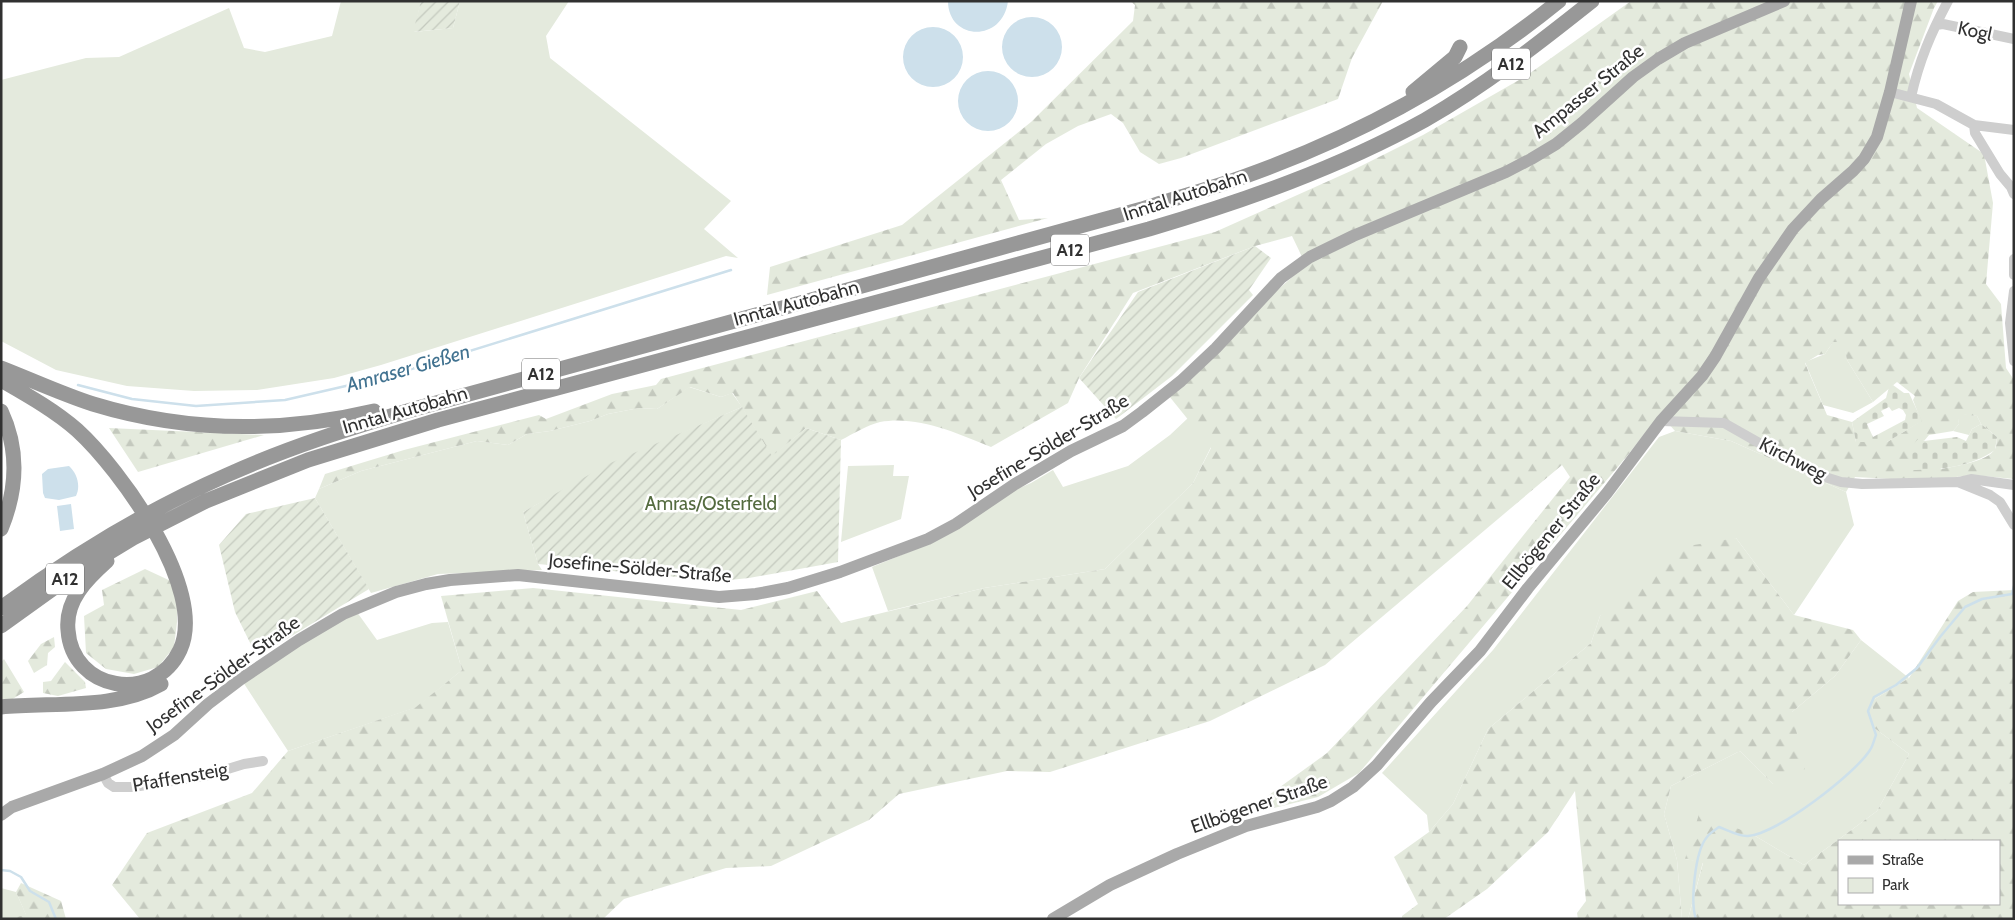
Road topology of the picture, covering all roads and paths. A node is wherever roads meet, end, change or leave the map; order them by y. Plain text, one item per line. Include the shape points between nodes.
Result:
1 (1559, 1) edge
2 (1592, 1) edge
3 (1784, 1) edge
4 (1910, 1) edge
5 (1948, 1) edge
6 (1936, 25) junction
7 (2014, 39) edge
8 (1460, 47) dead end
9 (1890, 92) junction
10 (1911, 96) junction
11 (1392, 112) junction
12 (1974, 125) junction
13 (2014, 130) edge
14 (2014, 194) edge
15 (2014, 259) edge
16 (2014, 275) edge
17 (1281, 278) joint
18 (2014, 291) edge
19 (2014, 362) edge
20 (1, 369) edge
21 (1, 380) edge
22 (418, 408) junction
23 (1, 411) edge
24 (1661, 421) junction
25 (1958, 482) junction
26 (2014, 485) edge
27 (170, 510) junction
28 (2014, 525) edge
29 (1, 529) edge
30 (131, 531) junction
31 (1, 608) edge
32 (1, 626) edge
33 (1, 707) edge
34 (263, 761) dead end
35 (103, 774) junction
36 (1, 815) edge
37 (1053, 919) edge

1 - 11 highway, Inntal Autobahn / A12 via 1484,58
2 - 27 highway, Inntal Autobahn / A12 via 1527,53 1457,100 1377,144 1234,202 1158,226 355,444
3 - 17 main road, Ampasser Straße via 1685,43 1658,59 1562,139 1531,159 1353,236 1310,257
4 - 9 main road, Ellbögener Straße
5 - 6 street, Kogl
6 - 7 street, Kogl
6 - 10 street, Kogl via 1916,72
8 - 11 highway via 1455,57 1406,96
9 - 10 street
9 - 24 main road, Ellbögener Straße via 1878,137 1864,159 1793,229 1759,278 1711,364
10 - 12 street via 1936,104
11 - 22 highway, Inntal Autobahn / A12 via 1335,140 1242,177 1132,211
12 - 13 street
12 - 14 street via 1975,133
15 - 16 street
17 - 35 main road, Josefine-Sölder-Straße via 1216,348 1181,381 1131,420 1039,470 928,539 840,572 756,594 719,597 518,575 450,580 396,592 343,614 299,640 208,704 174,735 142,756
18 - 19 street via 2010,323
20 - 22 highway via 94,404 141,416 200,425 290,426 391,408
20 - 33 highway via 75,418 121,466 156,520 180,567 189,588 195,618 192,647 179,670 149,690 112,700
21 - 30 highway via 53,412 96,449 126,486 149,523 178,583 185,607 186,630 175,659 167,669 151,679 123,685 103,680 80,661 70,641 68,621 80,588
22 - 27 highway, Inntal Autobahn / A12 via 282,452 228,474
23 - 29 highway via 12,444 14,477
24 - 25 street, Kirchweg via 1724,422 1798,465 1841,482
24 - 37 main road, Ellbögener Straße via 1480,651 1357,784 1317,807 1246,826 1177,854 1110,885
25 - 26 street, Kirchweg via 1971,479
25 - 28 street, Kirchweg via 2000,502
27 - 30 highway, Inntal Autobahn / A12
30 - 31 highway, Inntal Autobahn / A12 via 39,580
30 - 32 highway, Inntal Autobahn / A12
34 - 35 street, Pfaffensteig via 205,776 132,787 114,787 108,784
35 - 36 main road, Josefine-Sölder-Straße via 12,806

